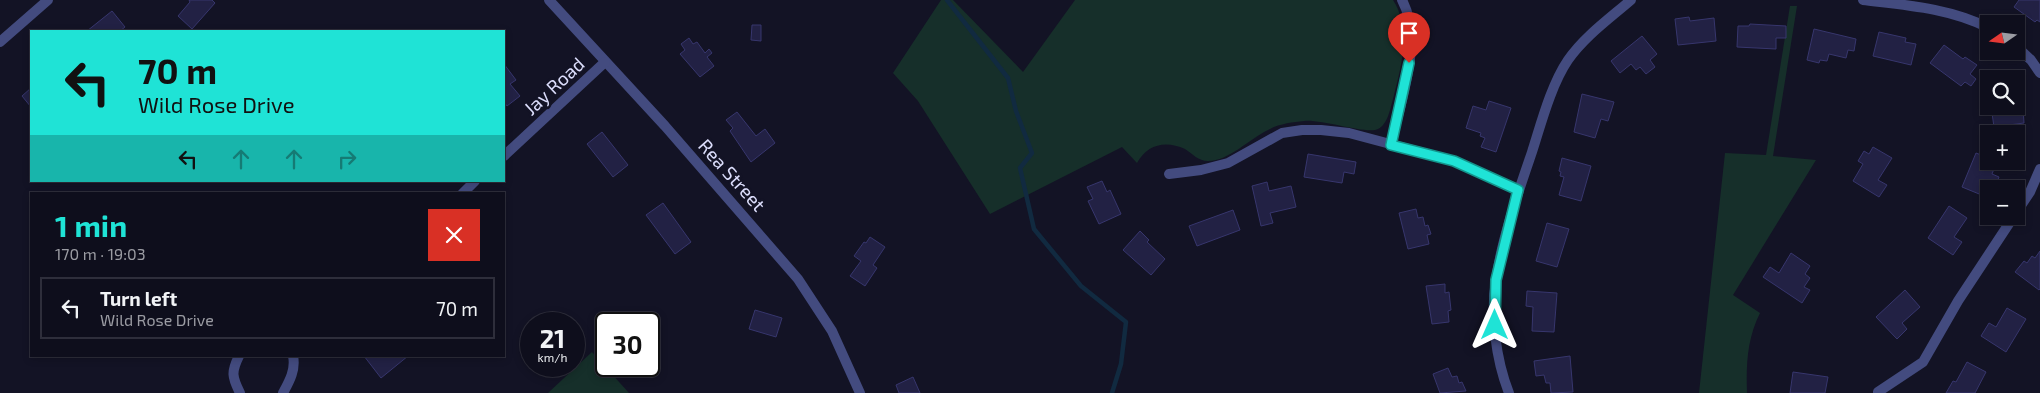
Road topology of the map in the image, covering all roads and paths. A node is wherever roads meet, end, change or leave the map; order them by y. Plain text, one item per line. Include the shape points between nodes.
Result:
1 (48, 0) edge
2 (549, 0) edge
3 (1402, 0) edge
4 (1631, 0) edge
5 (1863, 0) edge
6 (1980, 24) edge
7 (0, 42) edge
8 (2025, 54) edge
9 (605, 62) junction
10 (2040, 73) edge
11 (1391, 145) junction
12 (505, 155) edge
13 (2040, 169) edge
14 (1170, 174) dead end
15 (474, 182) edge
16 (1518, 190) junction
17 (464, 192) edge
18 (2025, 200) edge
19 (2008, 225) edge
20 (238, 357) edge
21 (293, 357) edge
22 (1878, 392) dead end
23 (240, 393) edge
24 (283, 393) edge
25 (860, 393) edge
26 (1509, 393) edge

1 - 7 street
2 - 9 street, Rea Street
3 - 11 street via 1410,25 1412,48
4 - 16 street via 1582,42 1567,62 1543,117
5 - 6 street via 1934,10
8 - 10 street
9 - 12 street, Jay Road
9 - 25 street, Rea Street via 798,279 832,331
11 - 14 street via 1349,133 1302,130 1282,133 1228,163
11 - 16 street via 1454,161
13 - 18 street
15 - 17 street
16 - 26 street via 1496,280 1495,338
19 - 22 street via 1923,362
20 - 23 street via 233,368
21 - 24 street via 291,378

